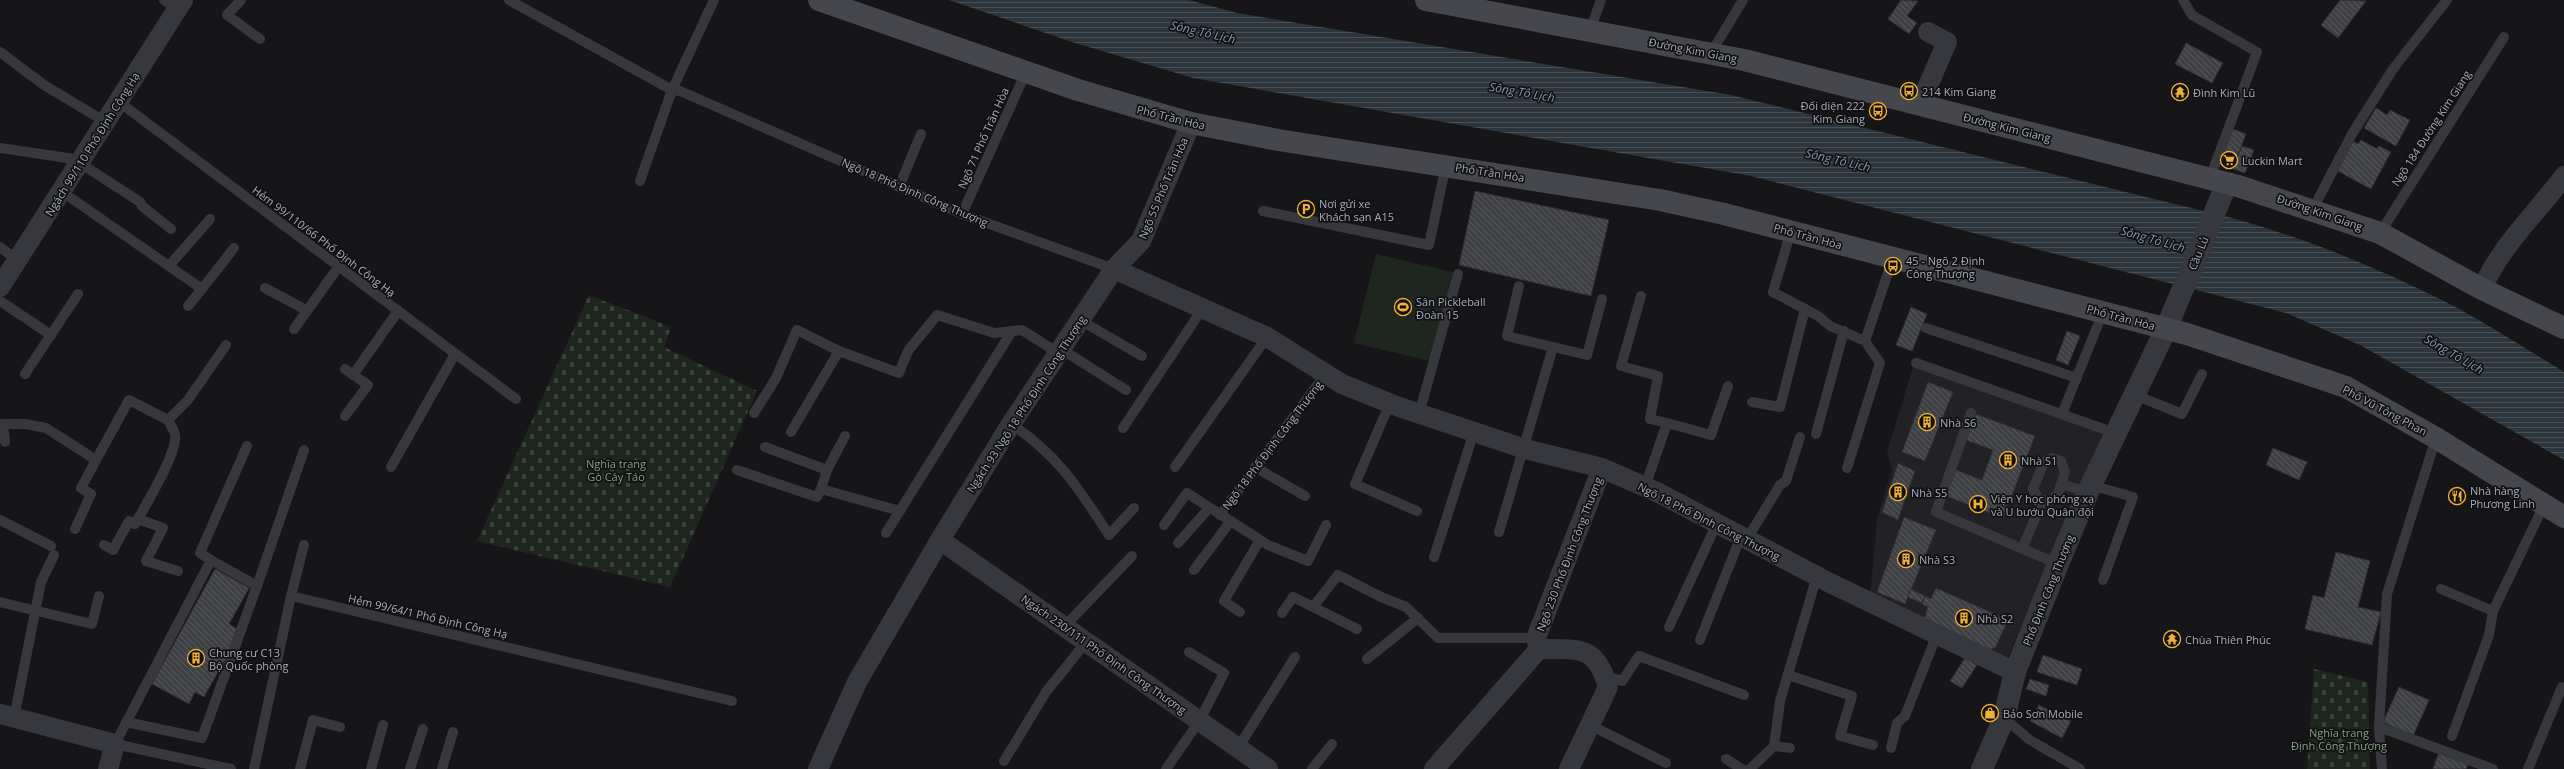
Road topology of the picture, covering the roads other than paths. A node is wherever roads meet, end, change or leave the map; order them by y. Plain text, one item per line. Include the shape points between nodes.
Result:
1 (241, 0) edge
2 (509, 0) edge
3 (714, 0) edge
4 (820, 0) edge
5 (1426, 0) edge
6 (1601, 0) edge
7 (1743, 0) edge
8 (2183, 0) edge
9 (2448, 0) edge
10 (174, 3) edge
11 (1590, 30) junction
12 (1928, 32) dead end
13 (2504, 38) dead end
14 (260, 39) dead end
15 (0, 52) edge
16 (1711, 53) junction
17 (1026, 72) junction
18 (672, 90) junction
19 (119, 102) junction
20 (1920, 104) junction
21 (106, 122) junction
22 (1191, 123) junction
23 (921, 134) dead end
24 (0, 148) edge
25 (81, 161) junction
26 (1446, 165) junction
27 (2564, 176) edge
28 (640, 181) dead end
29 (899, 187) junction
30 (2219, 188) junction
31 (61, 191) junction
32 (2313, 209) junction
33 (1263, 211) dead end
34 (962, 214) junction
35 (210, 219) dead end
36 (171, 229) dead end
37 (1791, 231) junction
38 (2380, 233) junction
39 (0, 247) edge
40 (234, 248) dead end
41 (1893, 258) junction
42 (17, 260) junction
43 (169, 266) junction
44 (339, 266) junction
45 (1114, 269) junction
46 (1458, 274) dead end
47 (1519, 286) dead end
48 (0, 287) edge
49 (265, 288) dead end
50 (202, 289) junction
51 (2482, 289) junction
52 (78, 294) dead end
53 (1641, 296) dead end
54 (1602, 299) dead end
55 (0, 301) edge
56 (188, 306) dead end
57 (1203, 308) junction
58 (1805, 309) junction
59 (306, 310) junction
60 (398, 311) junction
61 (2103, 312) junction
62 (1080, 320) junction
63 (1926, 328) dead end
64 (2564, 328) edge
65 (294, 329) dead end
66 (2166, 329) junction
67 (1012, 331) junction
68 (1844, 331) junction
69 (51, 335) junction
70 (1267, 337) junction
71 (1865, 341) junction
72 (226, 345) dead end
73 (1554, 347) junction
74 (839, 351) junction
75 (1060, 351) junction
76 (456, 354) junction
77 (1142, 356) dead end
78 (1916, 363) dead end
79 (25, 374) dead end
80 (1325, 374) junction
81 (2202, 374) dead end
82 (2077, 378) junction
83 (1728, 386) dead end
84 (1126, 390) dead end
85 (2135, 395) junction
86 (516, 399) dead end
87 (1752, 402) dead end
88 (1390, 403) junction
89 (1971, 412) dead end
90 (754, 413) dead end
91 (1419, 414) junction
92 (2062, 414) junction
93 (345, 416) dead end
94 (168, 420) junction
95 (1, 424) edge
96 (1011, 424) junction
97 (1667, 424) junction
98 (1123, 428) dead end
99 (791, 432) dead end
100 (1474, 432) junction
101 (2115, 433) junction
102 (1816, 434) dead end
103 (844, 436) dead end
104 (1800, 437) dead end
105 (2436, 438) junction
106 (4, 442) dead end
107 (247, 446) dead end
108 (765, 447) dead end
109 (1525, 449) junction
110 (304, 450) dead end
111 (96, 460) junction
112 (391, 467) dead end
113 (1175, 467) dead end
114 (1255, 468) junction
115 (1602, 468) junction
116 (1847, 468) dead end
117 (737, 470) dead end
118 (826, 470) junction
119 (2061, 484) junction
120 (1645, 487) junction
121 (821, 489) junction
122 (2090, 489) junction
123 (1305, 496) dead end
124 (2044, 500) junction
125 (2544, 505) junction
126 (1134, 508) dead end
127 (1209, 508) junction
128 (900, 511) junction
129 (1418, 511) dead end
130 (1220, 515) junction
131 (2564, 517) edge
132 (138, 519) junction
133 (0, 520) edge
134 (1230, 522) junction
135 (1717, 524) junction
136 (1164, 525) dead end
137 (1326, 525) dead end
138 (76, 529) dead end
139 (1498, 532) dead end
140 (886, 533) dead end
141 (1744, 538) junction
142 (940, 540) junction
143 (1260, 540) junction
144 (1178, 543) dead end
145 (104, 545) dead end
146 (304, 545) dead end
147 (2022, 549) junction
148 (1132, 556) dead end
149 (1434, 557) dead end
150 (211, 560) junction
151 (2058, 564) junction
152 (1194, 570) dead end
153 (178, 571) dead end
154 (1817, 576) junction
155 (2103, 580) dead end
156 (257, 586) junction
157 (2441, 589) dead end
158 (99, 596) dead end
159 (290, 596) junction
160 (0, 602) edge
161 (1314, 607) junction
162 (35, 609) junction
163 (2493, 610) junction
164 (1240, 612) dead end
165 (1282, 613) dead end
166 (1418, 618) junction
167 (1065, 626) junction
168 (1669, 627) dead end
169 (1356, 629) dead end
170 (1937, 634) junction
171 (1700, 640) dead end
172 (1087, 641) junction
173 (1537, 644) junction
174 (1189, 652) dead end
175 (1295, 657) dead end
176 (1368, 659) dead end
177 (2015, 672) junction
178 (1788, 675) junction
179 (1605, 676) junction
180 (2562, 687) dead end
181 (1744, 695) dead end
182 (732, 701) dead end
183 (7, 716) edge
184 (2004, 718) junction
185 (1200, 720) junction
186 (126, 722) junction
187 (383, 725) dead end
188 (1590, 725) junction
189 (340, 727) dead end
190 (2379, 727) junction
191 (423, 729) dead end
192 (453, 732) dead end
193 (2452, 736) dead end
194 (115, 744) junction
195 (1332, 744) dead end
196 (1873, 745) dead end
197 (1774, 746) junction
198 (1238, 748) junction
199 (1790, 748) dead end
200 (1890, 748) dead end
201 (1726, 759) dead end
202 (1004, 760) dead end
203 (1666, 763) dead end
204 (108, 769) edge
205 (231, 769) edge
206 (254, 769) edge
207 (300, 769) edge
208 (371, 769) edge
209 (410, 769) edge
210 (442, 769) edge
211 (818, 769) edge
212 (1166, 769) edge
213 (1268, 769) edge
214 (1312, 769) edge
215 (1434, 769) edge
216 (1569, 769) edge
217 (1742, 769) edge
218 (1750, 769) edge
219 (1982, 769) edge
220 (2080, 769) edge
221 (2382, 769) edge
222 (2493, 769) edge
223 (2528, 769) edge

1 - 14 lane via 227,15
2 - 18 lane, Ngõ 18 Phố Định Công Thượng
3 - 18 lane
4 - 17 main road, Phố Trần Hòa
5 - 11 main road, Đường Kim Giang
6 - 11 lane
7 - 16 lane
8 - 30 lane via 2192,15 2257,52
9 - 32 lane via 2393,69 2352,134
10 - 19 street, Ngách 99/110 Phố Định Công Hạ
11 - 16 main road, Đường Kim Giang
12 - 20 street via 1948,42
13 - 38 lane, Ngõ 184 Đường Kim Giang
15 - 21 lane via 44,85
16 - 20 main road, Đường Kim Giang
17 - 22 main road, Phố Trần Hòa
17 - 34 lane, Ngõ 71 Phố Trần Hòa
18 - 28 lane
18 - 29 lane, Ngõ 18 Phố Định Công Thượng via 680,91
19 - 21 street, Ngách 99/110 Phố Định Công Hạ
19 - 44 lane, Hẻm 99/110/66 Phố Định Công Hạ
20 - 30 main road, Đường Kim Giang
21 - 25 street, Ngách 99/110 Phố Định Công Hạ
22 - 26 main road, Phố Trần Hòa via 1278,140
22 - 45 street, Ngõ 55 Phố Trần Hòa via 1141,241
23 - 29 lane
24 - 25 lane
25 - 31 street, Ngách 99/110 Phố Định Công Hạ
25 - 36 lane via 140,202
26 - 33 lane via 1429,245
26 - 37 main road, Phố Trần Hòa via 1660,200
27 - 51 street via 2514,235 2488,273
29 - 34 lane, Ngõ 18 Phố Định Công Thượng
30 - 32 main road, Đường Kim Giang
30 - 66 street, Cầu Lủ
31 - 42 street, Ngách 99/110 Phố Định Công Hạ
31 - 43 lane
32 - 38 main road, Đường Kim Giang
34 - 45 lane, Ngõ 18 Phố Định Công Thượng
35 - 43 lane
37 - 41 main road, Phố Trần Hòa
37 - 58 lane via 1773,292
38 - 51 main road, Đường Kim Giang
39 - 42 lane
40 - 50 lane
41 - 61 main road, Phố Trần Hòa
41 - 71 lane
42 - 48 street, Ngách 99/110 Phố Định Công Hạ
43 - 50 lane
44 - 59 lane
44 - 60 lane, Hẻm 99/110/66 Phố Định Công Hạ
45 - 57 street, Ngõ 18 Phố Định Công Thượng
45 - 62 street, Ngách 93 Ngõ 18 Phố Định Công Thượng
46 - 91 lane
47 - 73 lane via 1507,336
49 - 59 lane
50 - 56 lane
51 - 64 main road, Đường Kim Giang
52 - 69 lane
53 - 97 lane via 1621,366 1658,376 1650,419
54 - 73 lane via 1587,355
55 - 69 lane
57 - 70 street, Ngõ 18 Phố Định Công Thượng
57 - 98 lane
58 - 68 lane via 1830,326
58 - 87 lane via 1780,407
59 - 65 lane
60 - 76 lane, Hẻm 99/110/66 Phố Định Công Hạ
60 - 93 lane via 349,372 368,385
61 - 66 main road, Phố Trần Hòa
61 - 82 lane
62 - 75 street, Ngách 93 Ngõ 18 Phố Định Công Thượng
62 - 77 lane
63 - 82 lane
66 - 85 street, Phố Định Công Thượng
66 - 105 main road, Phố Vũ Tông Phan via 2346,387
67 - 74 lane via 994,333 937,316 908,352 899,373
67 - 75 lane via 1022,330
67 - 128 lane
68 - 71 lane
68 - 102 lane
69 - 79 lane
70 - 80 street, Ngõ 18 Phố Định Công Thượng
70 - 113 lane
71 - 116 lane via 1880,363
72 - 94 lane via 188,400
73 - 109 lane
74 - 90 lane via 797,330 776,378
74 - 99 lane
75 - 84 lane
75 - 96 street, Ngách 93 Ngõ 18 Phố Định Công Thượng
76 - 86 lane, Hẻm 99/110/66 Phố Định Công Hạ
76 - 112 lane
78 - 92 lane
80 - 88 street, Ngõ 18 Phố Định Công Thượng
80 - 114 lane, Ngõ 18 Phố Định Công Thượng
81 - 85 lane via 2182,414
82 - 92 lane
83 - 97 lane via 1711,435
85 - 101 street, Phố Định Công Thượng
88 - 91 street, Ngõ 18 Phố Định Công Thượng
88 - 129 lane via 1355,484
89 - 147 lane via 1936,512
91 - 100 street, Ngõ 18 Phố Định Công Thượng
92 - 101 lane
94 - 111 lane via 129,400
94 - 132 lane via 175,435 173,446 163,472
95 - 106 lane
95 - 111 lane via 26,424 46,428
96 - 126 lane via 1036,441 1065,470 1109,535
96 - 142 street, Ngách 93 Ngõ 18 Phố Định Công Thượng
97 - 120 lane
100 - 109 street, Ngõ 18 Phố Định Công Thượng
100 - 149 lane
101 - 122 street, Phố Định Công Thượng
103 - 118 lane
104 - 141 lane via 1786,481 1780,485
105 - 125 main road, Phố Vũ Tông Phan
105 - 190 lane via 2387,594
107 - 150 lane via 200,553
108 - 118 lane
109 - 115 street, Ngõ 18 Phố Định Công Thượng
109 - 139 lane
110 - 156 lane
111 - 138 lane via 81,488 91,494
114 - 123 lane
114 - 130 lane, Ngõ 18 Phố Định Công Thượng
115 - 120 street, Ngõ 18 Phố Định Công Thượng
115 - 173 street, Ngõ 230 Phố Định Công Thượng
117 - 121 lane via 817,496
118 - 121 lane
119 - 122 lane
119 - 124 lane via 2058,494 2048,502
119 - 124 lane via 2066,472 2061,461 2052,458 2044,462 2033,489 2038,498
120 - 135 street, Ngõ 18 Phố Định Công Thượng
121 - 128 lane
122 - 151 street, Phố Định Công Thượng
122 - 155 lane via 2133,497
124 - 147 lane
125 - 131 main road, Phố Vũ Tông Phan
125 - 163 lane
127 - 130 lane
127 - 136 lane via 1187,494
127 - 144 lane
128 - 140 lane
130 - 134 lane
132 - 145 lane via 135,524 129,521 113,550
132 - 153 lane via 163,528 146,561
133 - 162 lane via 52,550
134 - 143 lane
134 - 152 lane
135 - 141 street, Ngõ 18 Phố Định Công Thượng
135 - 168 lane
137 - 143 lane via 1308,561
141 - 154 street, Ngõ 18 Phố Định Công Thượng
141 - 171 lane
142 - 167 street, Ngách 230/111 Phố Định Công Thượng
142 - 211 street, Ngách 93 Ngõ 18 Phố Định Công Thượng via 857,682
143 - 164 lane via 1224,601
146 - 159 lane
147 - 151 lane
148 - 167 lane
150 - 156 lane
150 - 186 lane
151 - 177 street, Phố Định Công Thượng
154 - 170 street, Ngõ 18 Phố Định Công Thượng
154 - 178 lane
156 - 186 lane via 202,738
157 - 163 lane
158 - 162 lane via 92,624
159 - 182 lane, Hẻm 99/64/1 Phố Định Công Hạ
159 - 206 lane
160 - 162 lane
161 - 165 lane via 1293,597
161 - 166 lane via 1338,575 1406,607
161 - 169 lane
162 - 183 lane
163 - 193 lane via 2489,635
166 - 173 lane via 1438,638
166 - 176 lane
167 - 172 street, Ngách 230/111 Phố Định Công Thượng
170 - 177 street, Ngõ 18 Phố Định Công Thượng
170 - 200 lane via 1905,716 1897,723
172 - 185 street, Ngách 230/111 Phố Định Công Thượng
172 - 202 lane via 1046,692
173 - 179 street via 1580,650 1590,654
173 - 215 street, Ngõ 230 Phố Định Công Thượng
174 - 185 lane via 1224,673
175 - 198 lane
177 - 184 street, Phố Định Công Thượng
178 - 196 lane via 1852,696 1840,736
178 - 197 lane via 1780,701
179 - 181 lane via 1622,681 1639,656
179 - 188 street via 1608,687
180 - 223 lane
183 - 194 street
184 - 219 street, Phố Định Công Thượng
184 - 220 lane via 2030,740
185 - 198 street, Ngách 230/111 Phố Định Công Thượng
185 - 212 lane
186 - 194 lane
187 - 208 lane
188 - 203 lane
188 - 216 street
189 - 207 lane via 313,720
190 - 221 lane
190 - 222 lane
191 - 209 lane
192 - 210 lane
194 - 204 street
194 - 205 lane
195 - 214 lane
197 - 199 lane
197 - 218 lane
198 - 213 street, Ngách 230/111 Phố Định Công Thượng
201 - 217 lane

